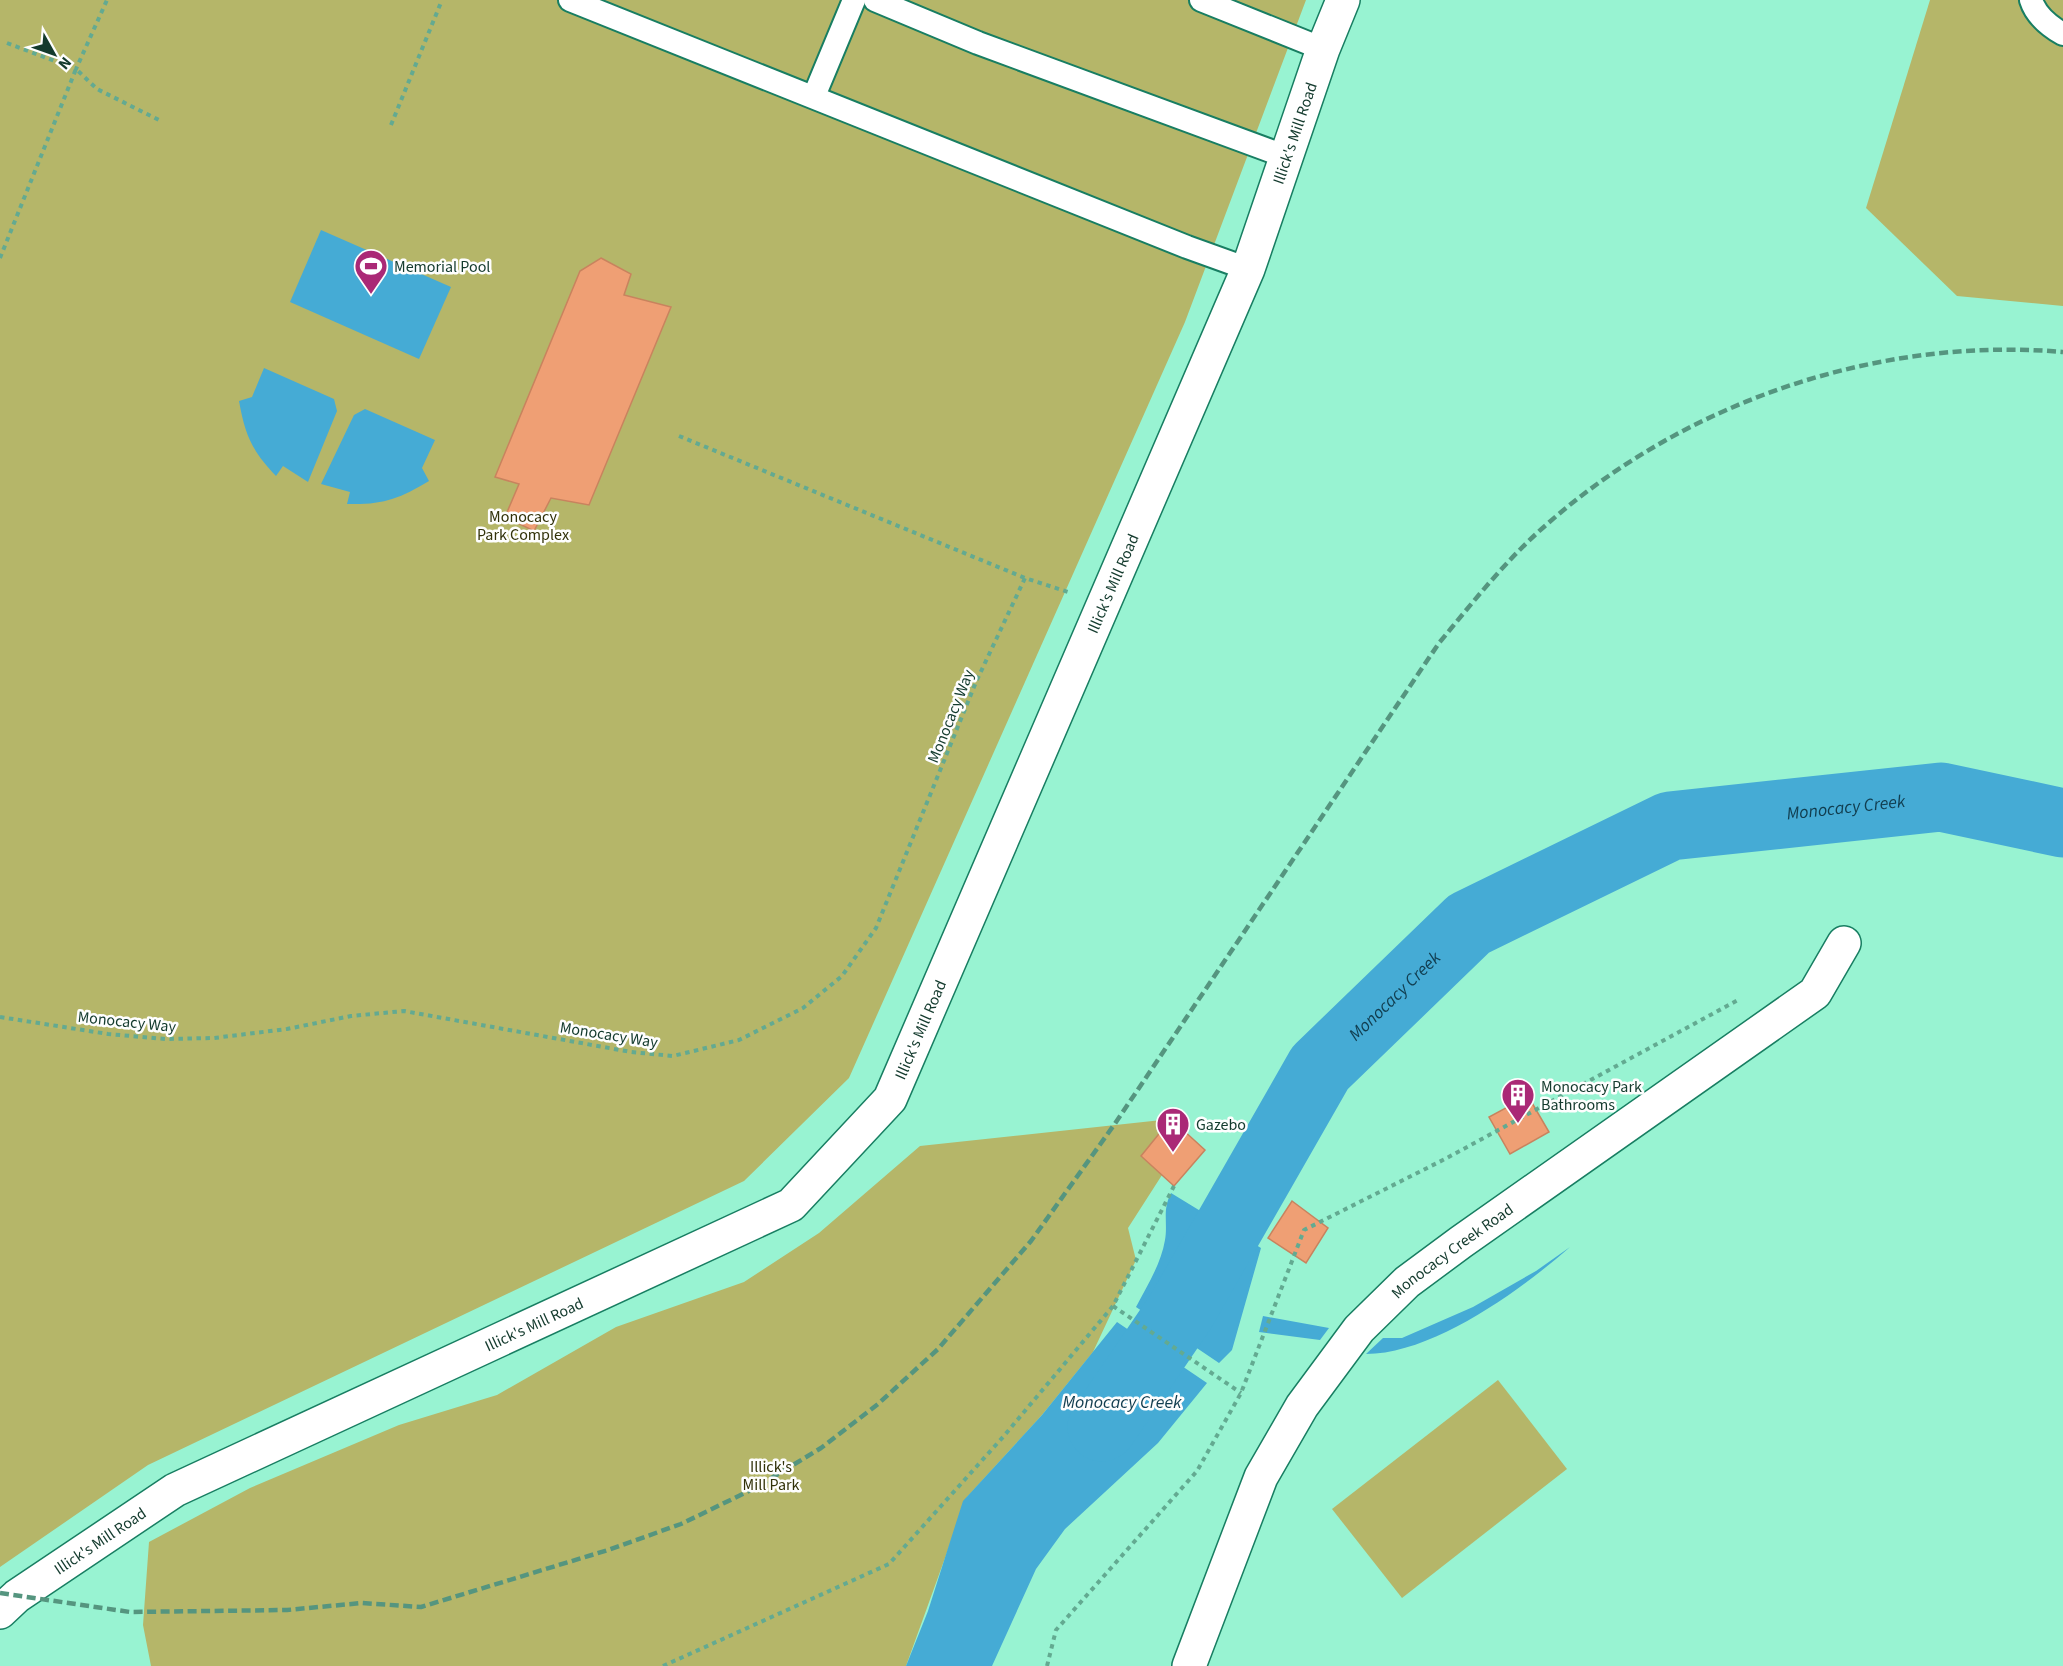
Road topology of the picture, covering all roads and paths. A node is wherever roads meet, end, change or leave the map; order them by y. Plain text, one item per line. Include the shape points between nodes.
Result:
1 (107, 0) edge
2 (442, 0) edge
3 (570, 0) edge
4 (854, 0) edge
5 (875, 0) edge
6 (1201, 0) edge
7 (1343, 0) edge
8 (2031, 0) edge
9 (2063, 34) edge
10 (6, 43) dead end
11 (1323, 49) junction
12 (76, 69) junction
13 (814, 96) junction
14 (161, 121) dead end
15 (391, 125) dead end
16 (1287, 157) junction
17 (0, 258) edge
18 (1248, 269) junction
19 (679, 436) dead end
20 (1025, 578) junction
21 (1073, 594) dead end
22 (1844, 943) dead end
23 (0, 1017) edge
24 (1174, 1186) dead end
25 (1113, 1306) junction
26 (1241, 1393) dead end
27 (0, 1612) edge
28 (663, 1666) edge
29 (1189, 1666) edge

1 - 12 path
2 - 15 path
3 - 13 lane
4 - 13 lane
5 - 16 lane via 978,43
6 - 11 lane
7 - 11 street, Illick's Mill Road
8 - 9 lane via 2049,26
10 - 12 path
11 - 16 street, Illick's Mill Road
12 - 14 path via 97,89
12 - 17 path
13 - 18 lane
16 - 18 street, Illick's Mill Road
18 - 27 street, Illick's Mill Road via 895,1088 883,1107 791,1204 175,1490 17,1596
19 - 20 path
20 - 21 path
20 - 23 path, Monocacy Way via 976,682 876,928 842,976 803,1008 739,1040 673,1056 631,1053 404,1011 214,1038 165,1039
22 - 29 street, Monocacy Creek Road via 1815,993 1461,1242 1407,1282 1359,1329 1302,1406 1261,1477
24 - 25 path
25 - 26 path
25 - 28 path via 889,1564

